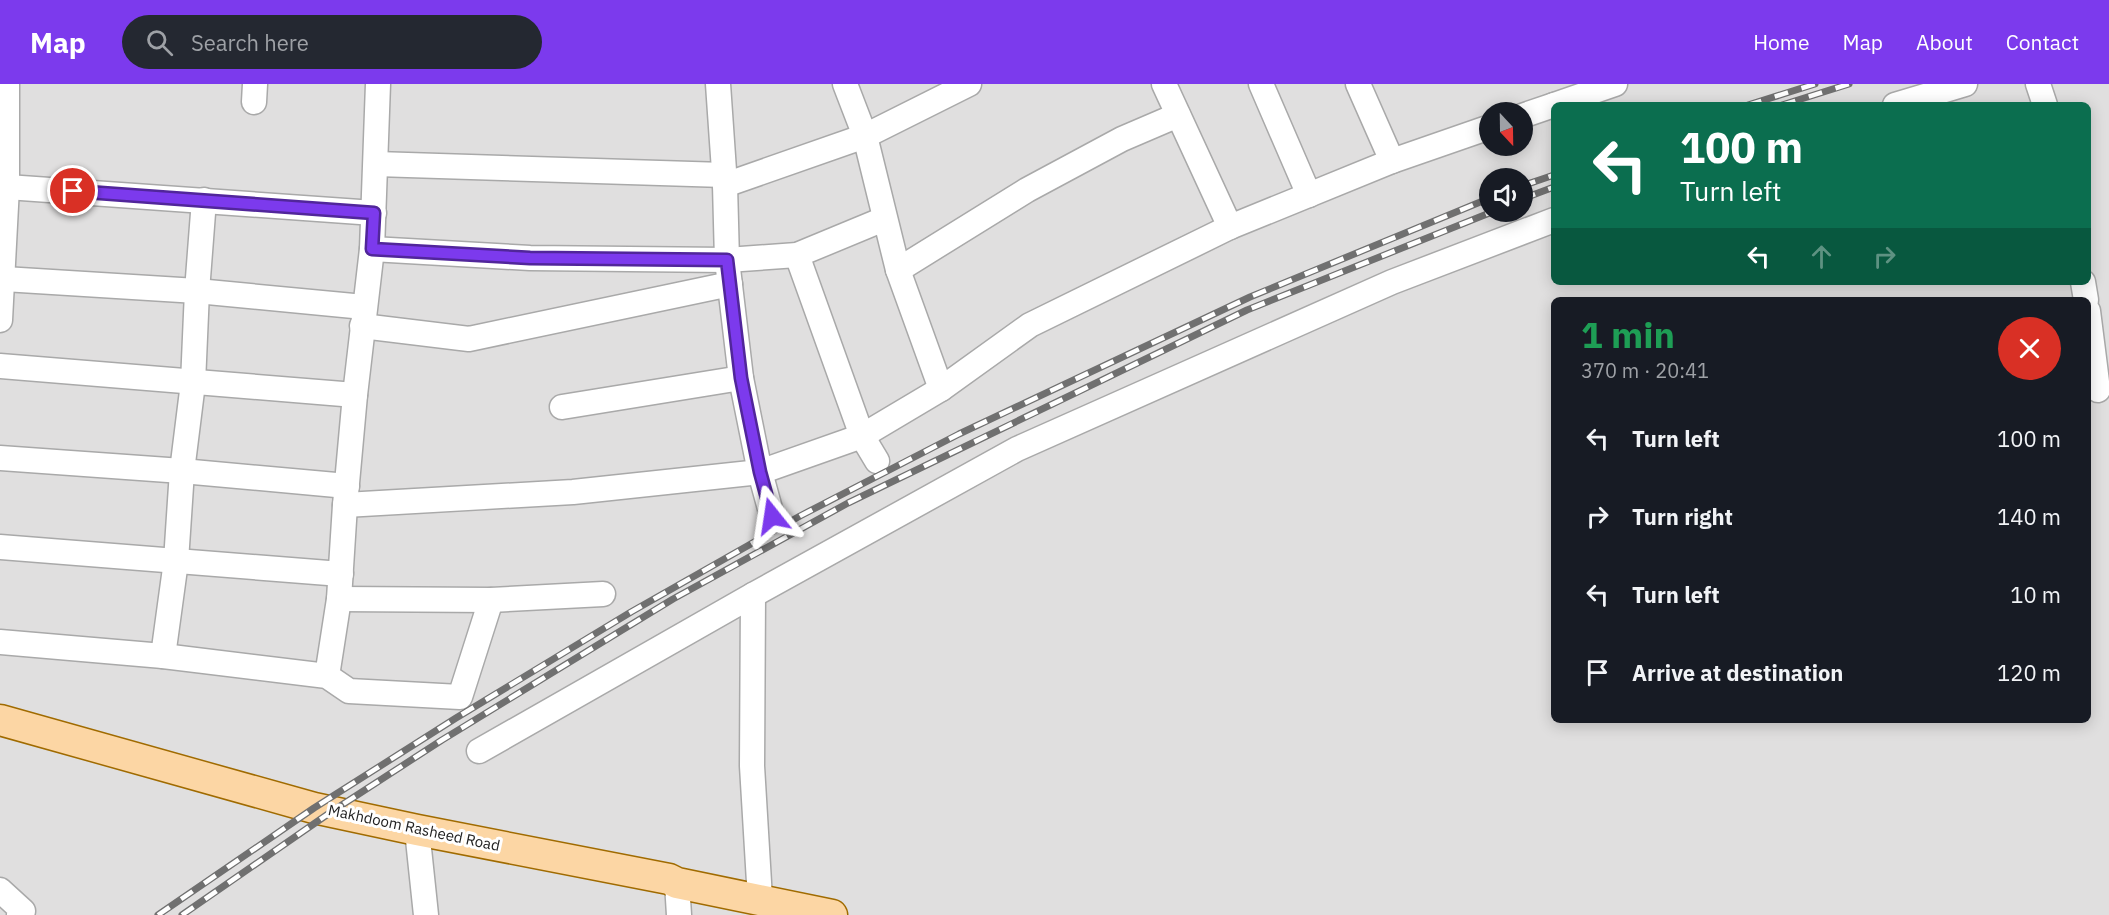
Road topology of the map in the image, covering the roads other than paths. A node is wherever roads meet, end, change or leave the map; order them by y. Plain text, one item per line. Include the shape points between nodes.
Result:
1 (7, 84) edge
2 (378, 84) edge
3 (718, 84) edge
4 (845, 84) edge
5 (969, 84) edge
6 (1164, 84) edge
7 (1261, 84) edge
8 (1358, 84) edge
9 (1615, 84) edge
10 (1965, 84) edge
11 (2038, 84) edge
12 (1563, 102) edge
13 (1905, 102) edge
14 (2044, 102) edge
15 (1551, 106) edge
16 (1533, 112) edge
17 (1178, 115) junction
18 (1479, 131) edge
19 (865, 136) junction
20 (1392, 161) junction
21 (376, 164) junction
22 (725, 180) junction
23 (7, 187) junction
24 (1309, 195) junction
25 (204, 200) junction
26 (374, 213) junction
27 (884, 219) junction
28 (1551, 221) edge
29 (1230, 227) junction
30 (372, 249) junction
31 (797, 255) junction
32 (727, 260) junction
33 (898, 270) junction
34 (4, 279) junction
35 (730, 284) junction
36 (197, 291) junction
37 (363, 317) junction
38 (0, 320) edge
39 (2091, 335) edge
40 (0, 366) edge
41 (741, 378) junction
42 (193, 383) junction
43 (941, 389) junction
44 (2098, 390) dead end
45 (355, 395) junction
46 (562, 407) dead end
47 (862, 436) junction
48 (0, 458) edge
49 (877, 461) dead end
50 (183, 471) junction
51 (760, 472) junction
52 (346, 496) junction
53 (772, 516) dead end
54 (0, 547) edge
55 (176, 561) junction
56 (341, 574) junction
57 (603, 594) dead end
58 (753, 595) junction
59 (339, 598) junction
60 (491, 600) junction
61 (0, 642) edge
62 (163, 656) junction
63 (327, 676) junction
64 (0, 720) edge
65 (479, 751) dead end
66 (417, 830) junction
67 (677, 882) junction
68 (0, 890) edge
69 (760, 899) junction
70 (21, 913) edge
71 (426, 915) edge
72 (679, 915) edge
73 (832, 915) edge

1 - 23 street
2 - 21 street
3 - 22 street
4 - 19 street
5 - 19 street
6 - 17 street
7 - 24 street
8 - 20 street
9 - 12 street
10 - 13 street
11 - 14 street
15 - 16 street
17 - 29 street
17 - 33 street via 1122,139 1027,190
18 - 20 street
19 - 22 street
19 - 27 street
20 - 24 street
21 - 22 street
21 - 26 street
22 - 32 street
23 - 25 street
23 - 34 street
24 - 29 street
25 - 26 street
25 - 36 street
26 - 30 street
27 - 31 street
27 - 33 street
28 - 58 street via 1392,282 1017,449
29 - 43 street via 1030,325
30 - 32 street via 530,258
30 - 37 street
31 - 32 street
31 - 47 street
32 - 35 street
33 - 43 street
34 - 36 street
34 - 38 street
35 - 37 street via 469,339
35 - 41 street
36 - 37 street
36 - 42 street
37 - 45 street
39 - 44 street
40 - 42 street
41 - 46 street
41 - 51 street
42 - 45 street
42 - 50 street
43 - 47 street
45 - 52 street
47 - 49 street
47 - 51 street
48 - 50 street
50 - 52 street
50 - 55 street
51 - 52 street via 573,492
51 - 53 street
52 - 56 street
54 - 55 street
55 - 56 street
55 - 62 street
56 - 59 street
57 - 60 street
58 - 65 street
58 - 69 street via 752,766
59 - 60 street
59 - 63 street
60 - 63 street via 460,698 349,691
61 - 62 street
62 - 63 street
64 - 66 main road, Makhdoom Rasheed Road via 314,808
66 - 67 main road, Makhdoom Rasheed Road
66 - 71 street
67 - 69 main road, Makhdoom Rasheed Road
67 - 72 street
68 - 70 street
69 - 73 main road, Makhdoom Rasheed Road

